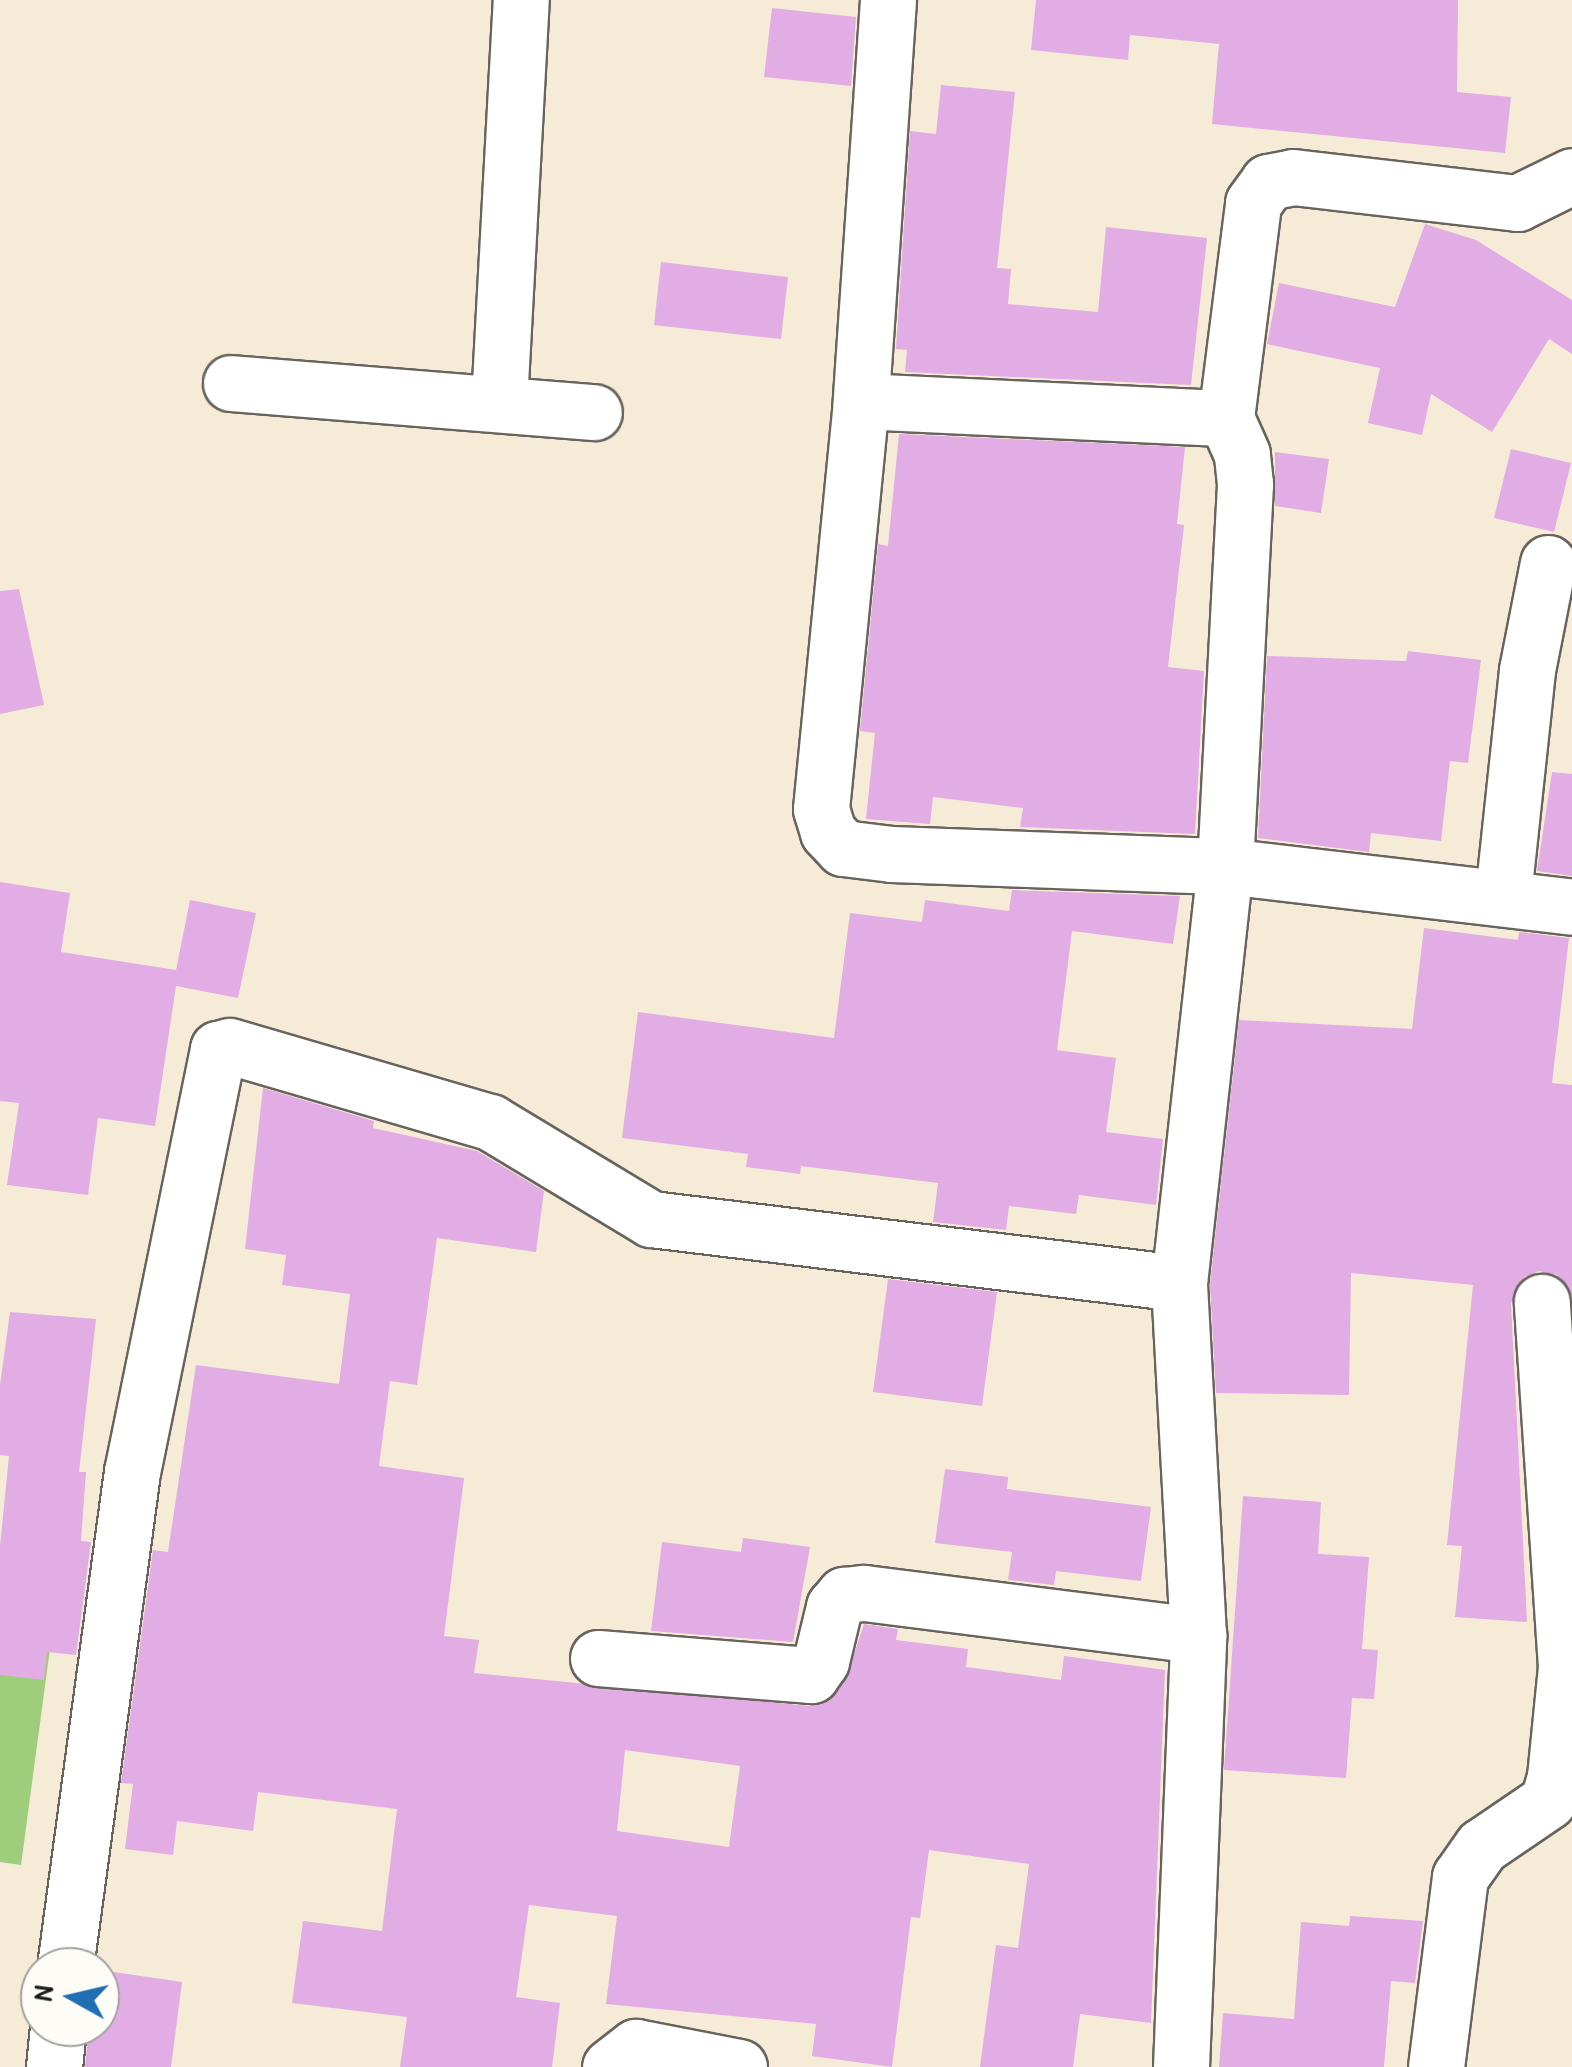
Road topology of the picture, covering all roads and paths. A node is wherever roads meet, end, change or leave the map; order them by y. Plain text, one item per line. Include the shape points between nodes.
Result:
1 (521, 0) edge
2 (888, 0) edge
3 (1572, 176) edge
4 (232, 384) dead end
5 (861, 401) junction
6 (500, 402) junction
7 (594, 412) dead end
8 (1226, 418) junction
9 (1548, 563) dead end
10 (1225, 866) junction
11 (1503, 895) junction
12 (1572, 908) edge
13 (1180, 1283) junction
14 (1542, 1302) dead end
15 (1198, 1635) junction
16 (598, 1658) dead end
17 (69, 1947) edge
18 (610, 2067) edge
19 (739, 2067) edge
20 (1181, 2067) edge
21 (1436, 2067) edge

1 - 6 street
2 - 5 street
3 - 8 street via 1516,203 1293,177 1268,182 1253,202
4 - 6 street
5 - 8 street
5 - 10 street via 821,809 828,832 843,848 892,854
6 - 7 street
8 - 10 street via 1242,454 1245,484
9 - 11 street via 1527,670
10 - 11 street
10 - 13 street
11 - 12 street
13 - 15 street
13 - 17 street via 651,1219 490,1122 230,1046 218,1049 132,1472
14 - 21 street via 1566,1667 1555,1778 1548,1801 1482,1846 1460,1877
15 - 16 street via 864,1593 844,1595 834,1607 811,1674
15 - 20 street
18 - 19 street via 636,2048

